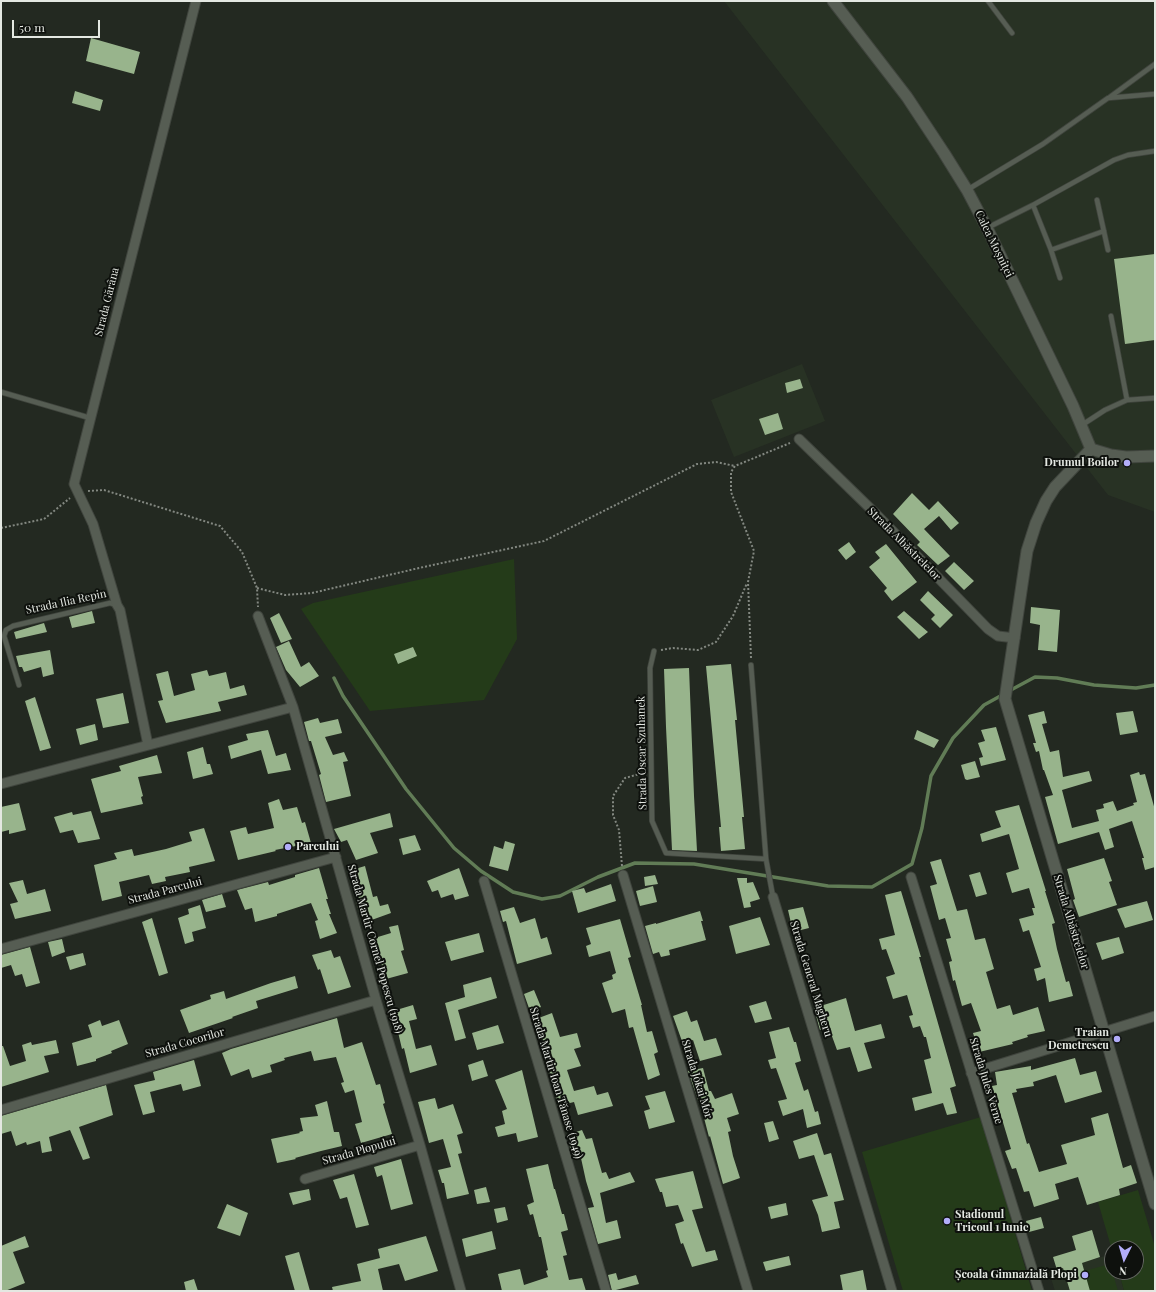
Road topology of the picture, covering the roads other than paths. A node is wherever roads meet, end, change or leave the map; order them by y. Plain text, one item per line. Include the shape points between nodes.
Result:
1 (196, 1) edge
2 (832, 1) edge
3 (988, 1) edge
4 (1012, 33) dead end
5 (1155, 64) edge
6 (1155, 94) edge
7 (1108, 98) junction
8 (1155, 151) edge
9 (967, 190) junction
10 (1097, 200) dead end
11 (1033, 206) junction
12 (987, 228) junction
13 (1104, 231) junction
14 (1051, 250) junction
15 (1108, 250) dead end
16 (1060, 278) dead end
17 (1111, 316) dead end
18 (1, 392) edge
19 (1155, 398) edge
20 (1126, 400) junction
21 (90, 418) junction
22 (1080, 426) junction
23 (799, 439) road end
24 (1090, 449) junction
25 (1155, 456) edge
26 (117, 605) junction
27 (258, 616) road end
28 (1015, 638) junction
29 (654, 651) road end
30 (751, 665) road end
31 (19, 685) dead end
32 (293, 707) junction
33 (148, 745) junction
34 (1, 784) edge
35 (336, 857) junction
36 (766, 859) junction
37 (623, 875) road end
38 (911, 877) dead end
39 (484, 881) dead end
40 (773, 897) joint
41 (1, 949) edge
42 (376, 1000) junction
43 (1155, 1016) edge
44 (1104, 1032) junction
45 (971, 1073) junction
46 (1, 1110) edge
47 (420, 1145) junction
48 (305, 1179) dead end
49 (1155, 1204) edge
50 (461, 1291) edge
51 (606, 1291) edge
52 (748, 1291) edge
53 (892, 1291) edge
54 (1039, 1291) edge

1 - 21 street, Strada Gărâna
2 - 9 street, Calea Moșniței via 907,97
3 - 4 lane
5 - 7 lane
6 - 7 lane
7 - 9 lane via 1043,144
8 - 11 lane via 1114,160
9 - 12 street, Calea Moșniței
10 - 13 lane
11 - 12 lane
11 - 14 lane
12 - 22 street, Calea Moșniței via 1073,406
13 - 14 lane
13 - 15 lane
14 - 16 lane
17 - 20 lane
18 - 21 lane
19 - 20 lane
20 - 22 lane via 1104,410
21 - 26 street, Strada Gărâna via 74,484 93,524
22 - 24 street, Calea Moșniței
23 - 28 street, Strada Albăstrelelor via 988,629 998,636
24 - 25 street via 1126,457
24 - 28 street, Strada Albăstrelelor via 1046,500 1036,523 1027,551
26 - 31 lane, Strada Ilia Repin via 110,603 13,626 6,630 4,636
26 - 33 street, Strada Ilia Repin
27 - 32 street, Strada Martir Cornel Popescu (1918)
28 - 44 street, Strada Albăstrelelor via 1005,699
29 - 36 lane, Strada Oscar Szuhanek via 650,668 652,821 666,853
30 - 36 lane, Strada General Magheru
32 - 33 street
32 - 35 street, Strada Martir Cornel Popescu (1918)
33 - 34 street
35 - 41 street, Strada Parcului
35 - 42 street, Strada Martir Cornel Popescu (1918)
36 - 40 lane, Strada General Magheru
37 - 52 street, Strada Jókai Mór
38 - 45 street, Strada Jules Verne
39 - 51 street, Strada Martir Ioan Tănase (1949)
40 - 53 street, Strada General Magheru
42 - 46 street, Strada Cocorilor
42 - 47 street, Strada Martir Cornel Popescu (1918)
43 - 44 street
44 - 45 street
44 - 49 street, Strada Albăstrelelor
45 - 54 street, Strada Jules Verne
47 - 48 street, Strada Plopului
47 - 50 street, Strada Martir Cornel Popescu (1918)

